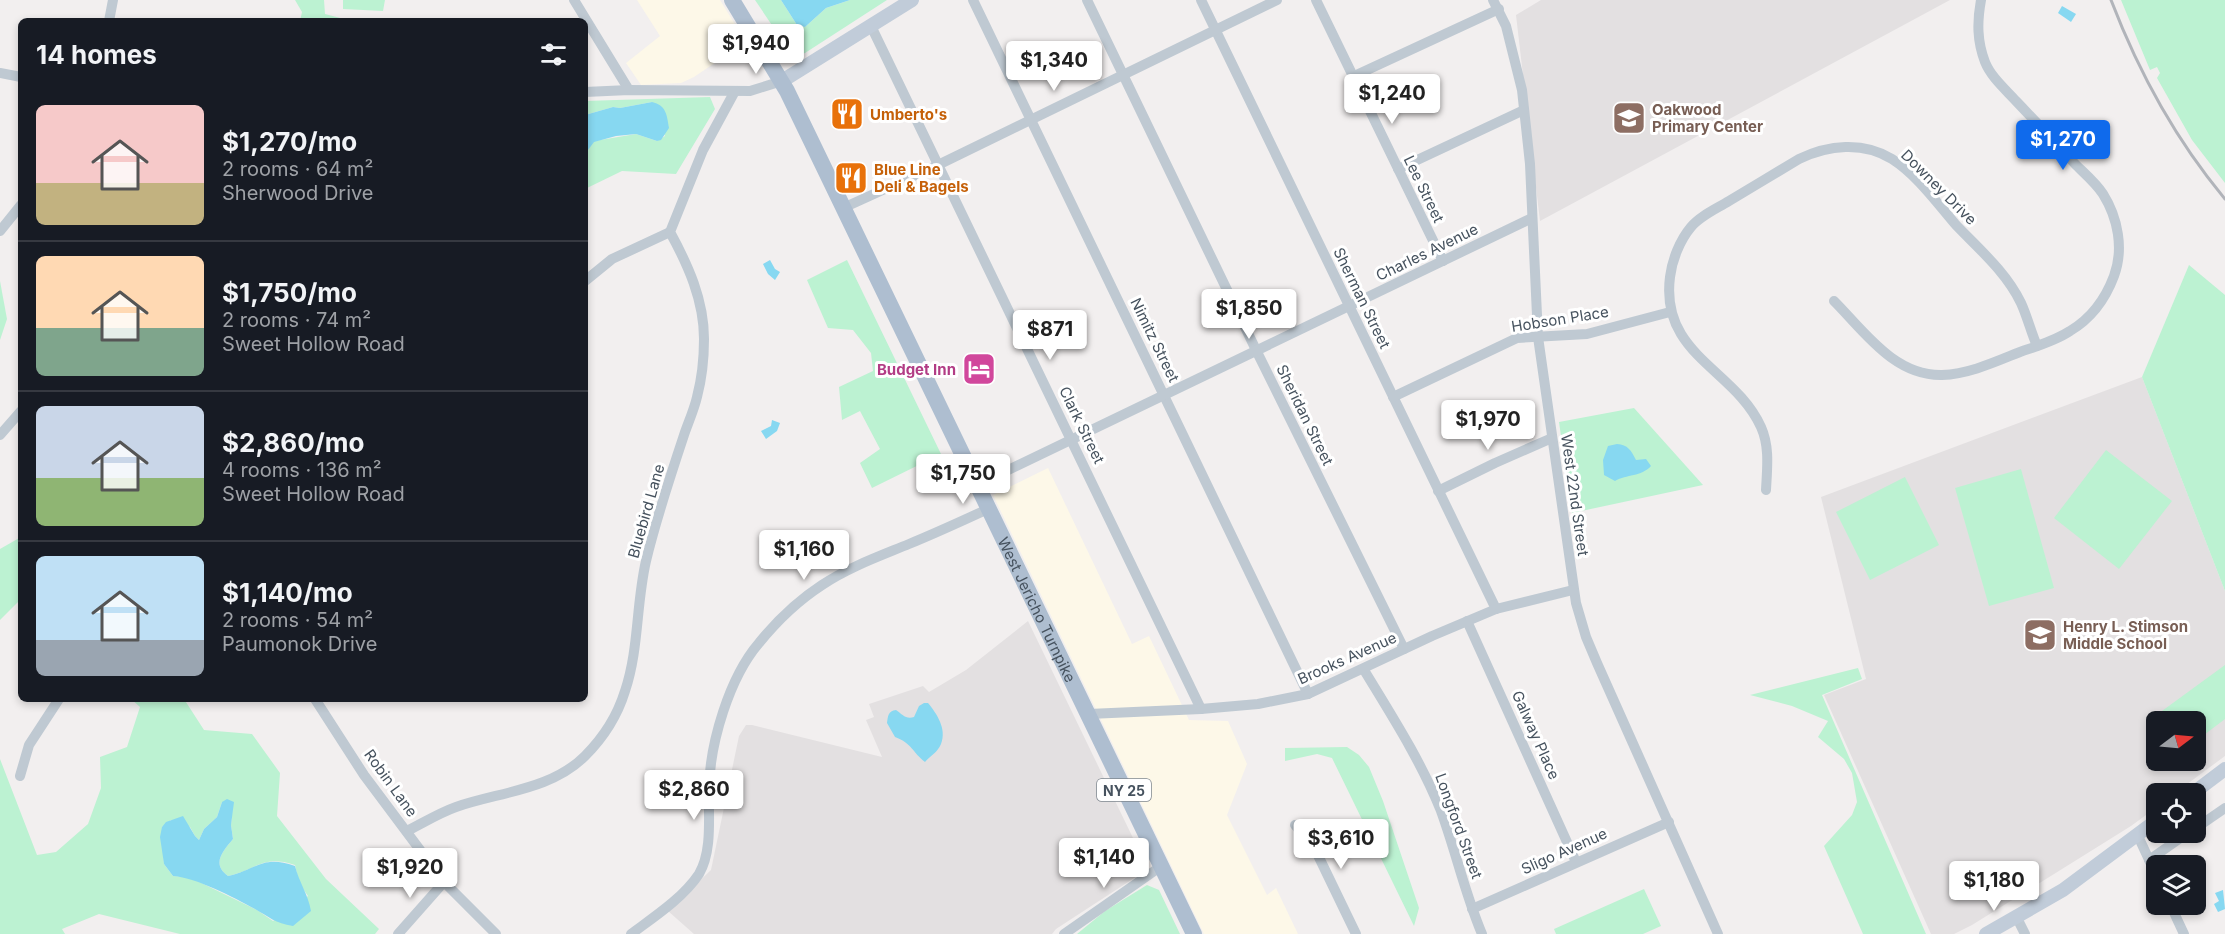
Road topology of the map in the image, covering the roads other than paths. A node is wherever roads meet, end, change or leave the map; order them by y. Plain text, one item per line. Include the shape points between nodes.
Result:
1 (113, 0) edge
2 (574, 0) edge
3 (732, 0) edge
4 (912, 0) edge
5 (973, 0) edge
6 (1087, 0) edge
7 (1201, 0) edge
8 (1277, 0) edge
9 (1316, 0) edge
10 (1981, 0) edge
11 (1496, 4) edge
12 (110, 18) edge
13 (585, 18) edge
14 (588, 23) edge
15 (871, 26) junction
16 (1215, 30) junction
17 (0, 73) edge
18 (1123, 74) junction
19 (18, 76) edge
20 (1352, 77) junction
21 (782, 81) junction
22 (629, 90) junction
23 (588, 92) edge
24 (735, 92) junction
25 (1524, 110) junction
26 (1031, 120) junction
27 (940, 164) junction
28 (1398, 169) junction
29 (843, 208) junction
30 (18, 209) edge
31 (1532, 218) junction
32 (0, 231) edge
33 (670, 232) junction
34 (1443, 261) junction
35 (588, 279) edge
36 (1833, 301) dead end
37 (1349, 306) junction
38 (1670, 312) junction
39 (1538, 337) junction
40 (2037, 346) junction
41 (1257, 352) junction
42 (1165, 396) junction
43 (1393, 397) junction
44 (18, 414) edge
45 (0, 435) edge
46 (1552, 438) junction
47 (1072, 440) junction
48 (977, 485) junction
49 (1766, 490) dead end
50 (1438, 492) junction
51 (988, 509) junction
52 (1574, 590) junction
53 (1496, 609) junction
54 (1467, 621) junction
55 (1404, 649) junction
56 (1364, 670) junction
57 (1308, 694) junction
58 (57, 702) edge
59 (317, 702) edge
60 (1201, 709) junction
61 (1089, 714) junction
62 (2225, 769) edge
63 (20, 776) dead end
64 (2206, 783) edge
65 (2225, 808) edge
66 (2206, 821) edge
67 (1669, 822) junction
68 (1295, 825) dead end
69 (2146, 829) edge
70 (407, 831) junction
71 (2138, 836) junction
72 (2173, 843) edge
73 (2147, 855) edge
74 (2156, 855) edge
75 (1576, 862) junction
76 (1160, 867) junction
77 (444, 882) junction
78 (1472, 909) junction
79 (2175, 915) edge
80 (2017, 918) junction
81 (398, 934) edge
82 (496, 934) edge
83 (631, 934) edge
84 (1064, 934) edge
85 (1194, 934) edge
86 (1356, 934) edge
87 (1482, 934) edge
88 (1718, 934) edge
89 (1986, 934) edge
90 (2025, 934) edge
91 (2184, 934) edge

1 - 12 street
2 - 13 street
3 - 21 main road, West Jericho Turnpike / NY 25
4 - 15 main road
5 - 26 street, Nimitz Street
6 - 18 street, Sheridan Street
7 - 16 street, Sherman Street
8 - 16 street
9 - 20 street, Lee Street
10 - 40 street via 1978,40 1986,64 2102,192 2120,243 2117,269 2097,310 2080,325
11 - 20 street
11 - 25 street, West 22nd Street via 1515,57
14 - 22 street
15 - 21 main road
15 - 27 street, Clark Street
16 - 18 street
16 - 37 street, Sherman Street
17 - 19 street
18 - 26 street
18 - 41 street, Sheridan Street
20 - 28 street, Lee Street
21 - 24 street
21 - 29 main road, West Jericho Turnpike / NY 25
22 - 23 street
22 - 24 street
24 - 33 street via 703,150
25 - 28 street
25 - 31 street, West 22nd Street
26 - 27 street
26 - 42 street, Nimitz Street
27 - 29 street
27 - 47 street, Clark Street
28 - 34 street, Lee Street
29 - 48 main road, West Jericho Turnpike / NY 25
30 - 32 street
31 - 34 street, Charles Avenue
31 - 39 street, West 22nd Street
33 - 35 street via 612,259
33 - 70 street, Bluebird Lane via 693,279 704,337 703,365 697,398 646,563 633,655 618,710 605,734 567,770 549,780 454,808
34 - 37 street, Charles Avenue
36 - 40 street via 1899,364 1916,372 1956,375
37 - 41 street, Charles Avenue
37 - 43 street, Sherman Street
38 - 39 street, Hobson Place via 1587,334
38 - 40 street, Downey Drive via 1671,266 1691,226 1814,152 1836,146 1859,147 1892,159 1907,172 2002,274 2021,303
38 - 49 street via 1690,347 1748,407 1761,427 1767,446
39 - 43 street, Hobson Place via 1517,338
39 - 46 street, West 22nd Street
41 - 42 street, Charles Avenue
41 - 55 street, Sheridan Street
42 - 47 street, Charles Avenue
42 - 57 street, Nimitz Street
43 - 50 street, Sherman Street
44 - 45 street
46 - 50 street
46 - 52 street, West 22nd Street
47 - 48 street, Charles Avenue
47 - 60 street, Clark Street
48 - 51 main road, West Jericho Turnpike / NY 25
50 - 53 street, Sherman Street
51 - 61 main road, West Jericho Turnpike / NY 25
51 - 83 street via 821,585 757,644 737,677 716,745 709,785 705,860 679,896
52 - 53 street, Brooks Avenue
52 - 67 street, West 22nd Street via 1586,636
53 - 54 street, Brooks Avenue
54 - 55 street, Brooks Avenue
54 - 75 street, Galway Place
55 - 56 street, Brooks Avenue
56 - 57 street, Brooks Avenue
56 - 78 street, Longford Street via 1429,783
57 - 60 street, Brooks Avenue
58 - 63 street via 29,745
59 - 70 street, Robin Lane via 364,775
60 - 61 street, Brooks Avenue
61 - 76 main road, West Jericho Turnpike / NY 25
62 - 64 main road
65 - 66 street
67 - 75 street, Sligo Avenue
67 - 88 street, West 22nd Street
68 - 86 street via 1314,847
69 - 71 main road
70 - 77 street, Robin Lane
71 - 73 street
71 - 80 main road
72 - 74 street
75 - 78 street, Sligo Avenue
76 - 84 street
76 - 85 main road, West Jericho Turnpike / NY 25
77 - 81 street
77 - 82 street, Robin Lane
78 - 87 street, Longford Street
79 - 91 street
80 - 89 main road
80 - 90 street

